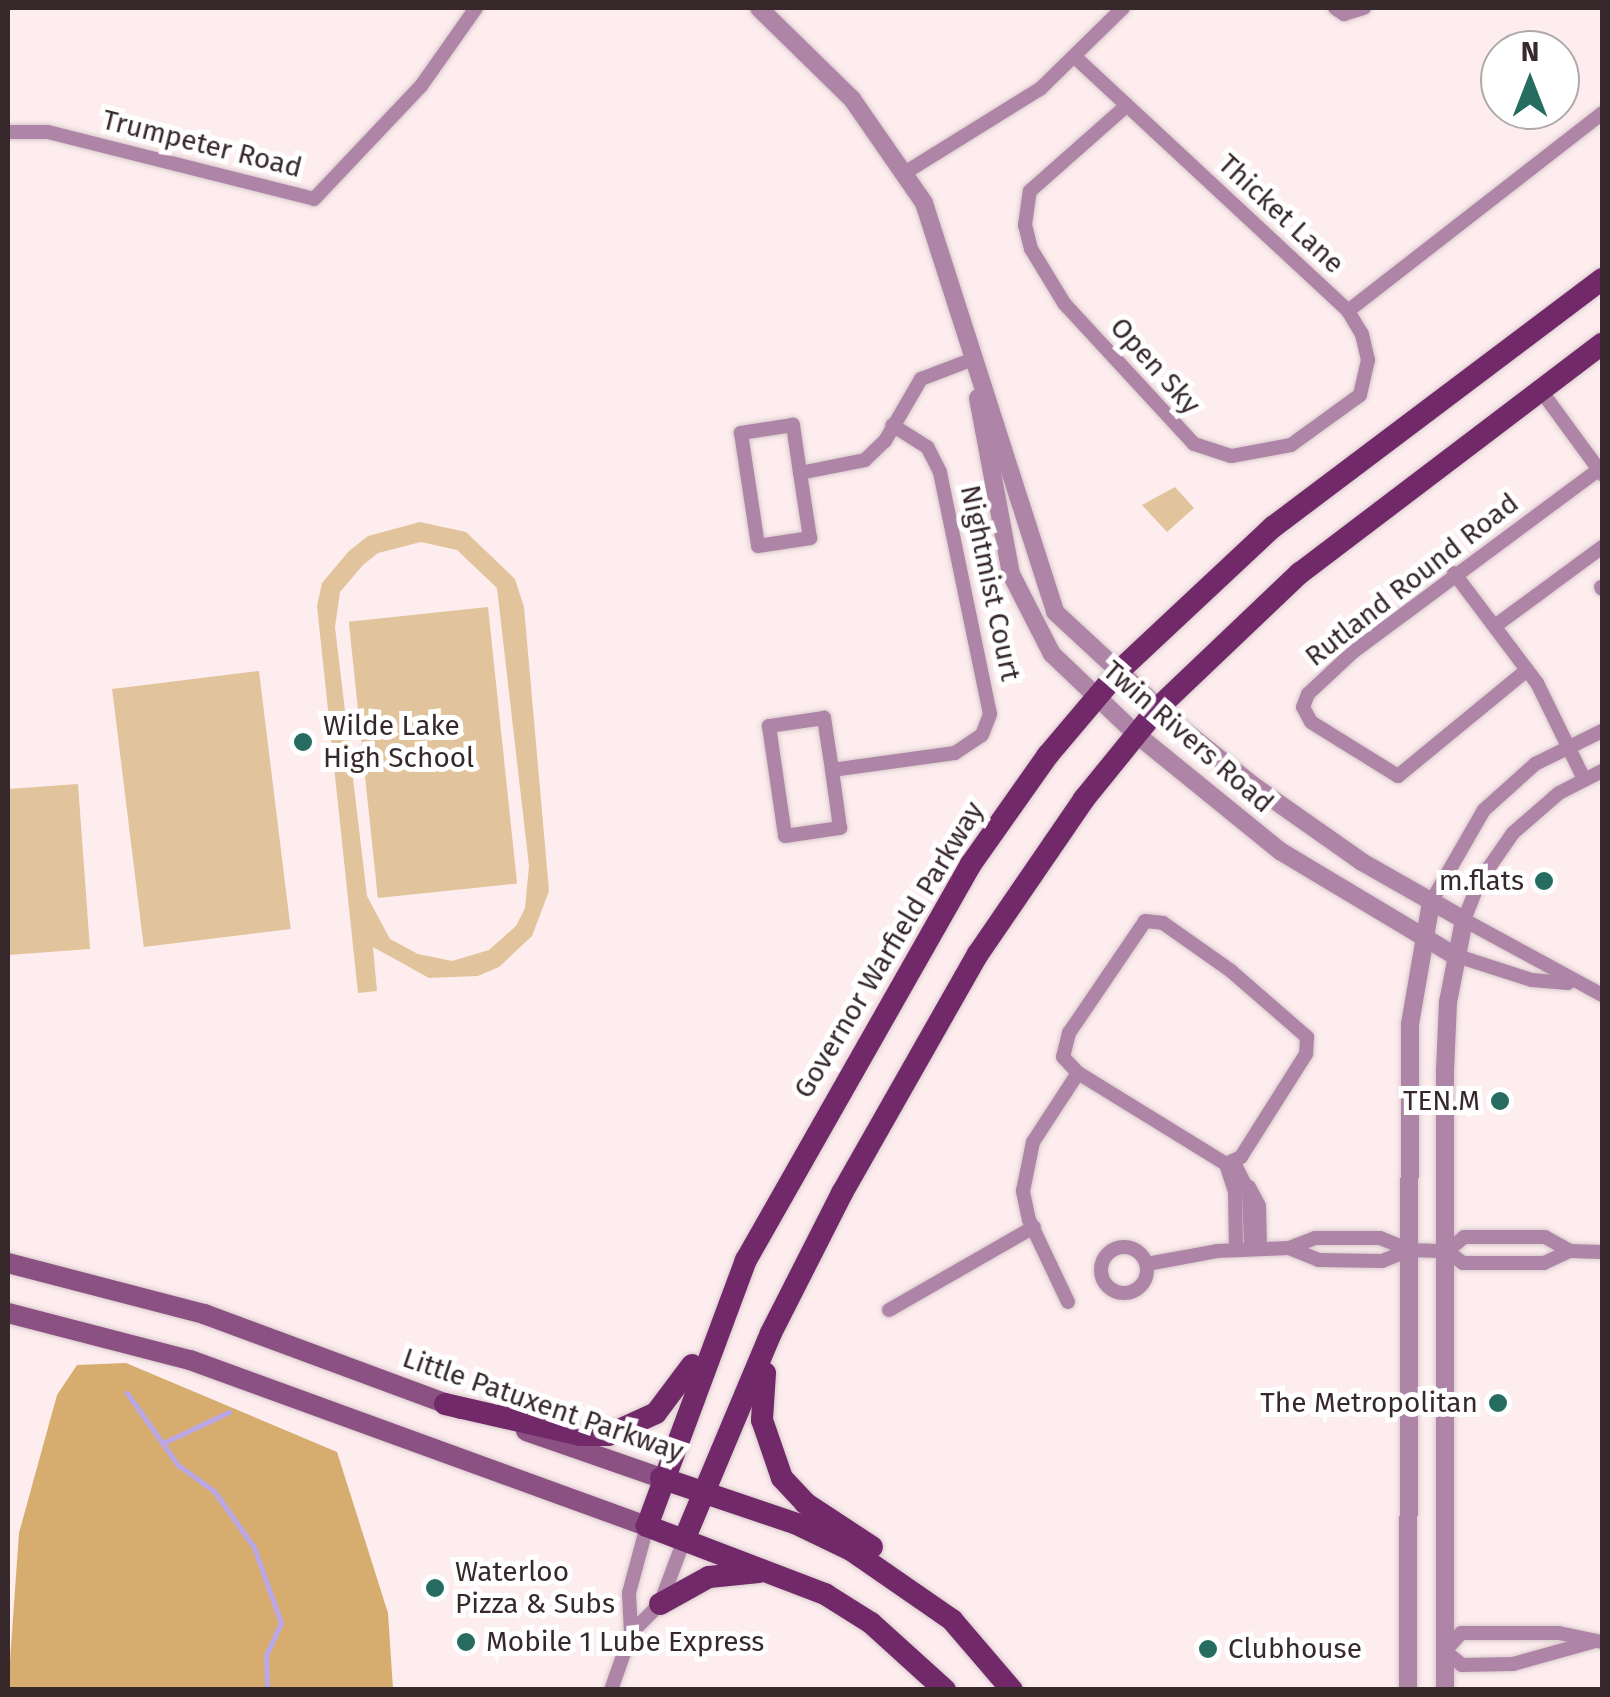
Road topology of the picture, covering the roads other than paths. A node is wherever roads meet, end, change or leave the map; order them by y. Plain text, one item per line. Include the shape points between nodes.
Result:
1 (476, 8) edge
2 (759, 8) edge
3 (1124, 8) edge
4 (1335, 8) edge
5 (1364, 8) edge
6 (1075, 57) junction
7 (1126, 106) junction
8 (1602, 113) edge
9 (8, 132) edge
10 (906, 172) junction
11 (1602, 279) edge
12 (1348, 311) junction
13 (1602, 344) edge
14 (974, 359) junction
15 (1542, 392) junction
16 (892, 425) junction
17 (1600, 472) edge
18 (800, 473) junction
19 (1602, 547) edge
20 (1454, 573) junction
21 (1495, 626) junction
22 (1527, 670) junction
23 (1120, 671) junction
24 (1098, 696) junction
25 (1158, 708) junction
26 (1602, 731) edge
27 (1136, 734) junction
28 (1568, 745) junction
29 (832, 770) junction
30 (1602, 771) edge
31 (1584, 779) junction
32 (1431, 902) junction
33 (1464, 920) junction
34 (1421, 938) junction
35 (1454, 955) junction
36 (1569, 983) junction
37 (1602, 995) edge
38 (1078, 1073) junction
39 (1230, 1162) junction
40 (1034, 1227) junction
41 (1249, 1248) junction
42 (1289, 1248) junction
43 (1409, 1250) junction
44 (1446, 1251) junction
45 (1570, 1252) junction
46 (1602, 1252) edge
47 (8, 1263) edge
48 (1147, 1264) dead end
49 (1068, 1302) dead end
50 (889, 1310) dead end
51 (8, 1314) edge
52 (718, 1324) junction
53 (771, 1333) junction
54 (445, 1404) junction
55 (661, 1478) junction
56 (708, 1494) junction
57 (647, 1526) junction
58 (684, 1540) junction
59 (777, 1572) junction
60 (660, 1604) junction
61 (952, 1620) junction
62 (631, 1633) junction
63 (1597, 1642) edge
64 (1445, 1650) junction
65 (612, 1690) edge
66 (946, 1690) edge
67 (1012, 1690) edge
68 (1408, 1690) edge
69 (1445, 1690) edge

1 - 9 street, Trumpeter Road via 421,86 314,198 48,132
2 - 10 street, Twin Rivers Road via 852,99
3 - 6 street
4 - 5 street via 1344,14
6 - 7 street, Thicket Lane
6 - 10 street via 1006,114
7 - 12 street, Thicket Lane
7 - 12 street, Open Sky via 1030,191 1026,226 1064,303 1176,428 1194,444 1232,456 1271,453 1322,426 1349,407 1364,384 1367,346
8 - 12 street, Thicket Lane
10 - 14 street, Twin Rivers Road via 938,235
11 - 23 main road, Governor Warfield Parkway via 1273,527
13 - 15 main road
14 - 16 street via 920,379
14 - 23 street, Twin Rivers Road via 1055,612
14 - 24 street, Twin Rivers Road via 988,471 1019,598 1052,654
15 - 17 street
15 - 25 main road via 1300,573
16 - 18 street via 865,460
16 - 29 street, Nightmist Court via 927,447 940,472 990,714 982,735 955,752
17 - 20 street, Rutland Round Road
18 - 18 street via 810,538 758,546 741,433 793,425
19 - 21 street
20 - 21 street
20 - 22 street, Rutland Round Road via 1308,694 1303,708 1311,722 1398,776
21 - 22 street
22 - 28 street
23 - 24 main road, Governor Warfield Parkway
23 - 25 street, Twin Rivers Road
24 - 27 street, Twin Rivers Road
24 - 52 main road, Governor Warfield Parkway via 1008,810 954,892 772,1211
25 - 27 main road
25 - 32 street, Twin Rivers Road via 1302,822
26 - 28 street
27 - 34 street, Twin Rivers Road via 1280,851
27 - 53 main road via 1046,848 978,954
28 - 31 street
28 - 32 street via 1484,810
29 - 29 street via 840,828 785,836 769,726 824,718
30 - 31 street
31 - 33 street via 1513,833 1479,882
32 - 33 street, Twin Rivers Road
32 - 34 street
33 - 35 street
33 - 36 street, Twin Rivers Road
34 - 35 street, Twin Rivers Road
34 - 43 street via 1410,1024
35 - 36 street, Twin Rivers Road via 1532,980
35 - 44 street via 1446,1056
36 - 37 street, Twin Rivers Road
38 - 39 street
38 - 39 street via 1064,1056 1068,1032 1138,926 1163,923 1307,1037 1306,1054
38 - 40 street via 1027,1159 1023,1191
39 - 41 street
39 - 41 street via 1258,1198
40 - 49 street
40 - 50 street
41 - 42 street
41 - 48 street
42 - 43 street via 1316,1238 1380,1238
42 - 43 street via 1318,1260 1382,1261
43 - 44 street
43 - 68 street
44 - 45 street via 1464,1263 1544,1263
44 - 45 street via 1464,1237 1544,1237
44 - 64 street
45 - 46 street
47 - 54 main road, Little Patuxent Parkway via 188,1309
51 - 57 main road via 190,1360
52 - 54 main road via 668,1403 608,1436 580,1436
52 - 55 main road, Governor Warfield Parkway
53 - 56 main road
53 - 61 main road via 762,1420 782,1478 821,1515 908,1573
54 - 55 main road, Little Patuxent Parkway
55 - 56 main road, Little Patuxent Parkway
55 - 57 main road, Governor Warfield Parkway
56 - 58 main road
56 - 61 main road, Little Patuxent Parkway via 851,1550
57 - 58 main road
57 - 62 street via 630,1593
58 - 59 main road
58 - 60 street
59 - 60 main road via 709,1578
59 - 66 main road via 871,1623
60 - 62 street
61 - 67 main road, Little Patuxent Parkway
62 - 65 street
63 - 64 street via 1559,1633 1462,1633
63 - 64 street via 1513,1664 1462,1665
64 - 69 street

